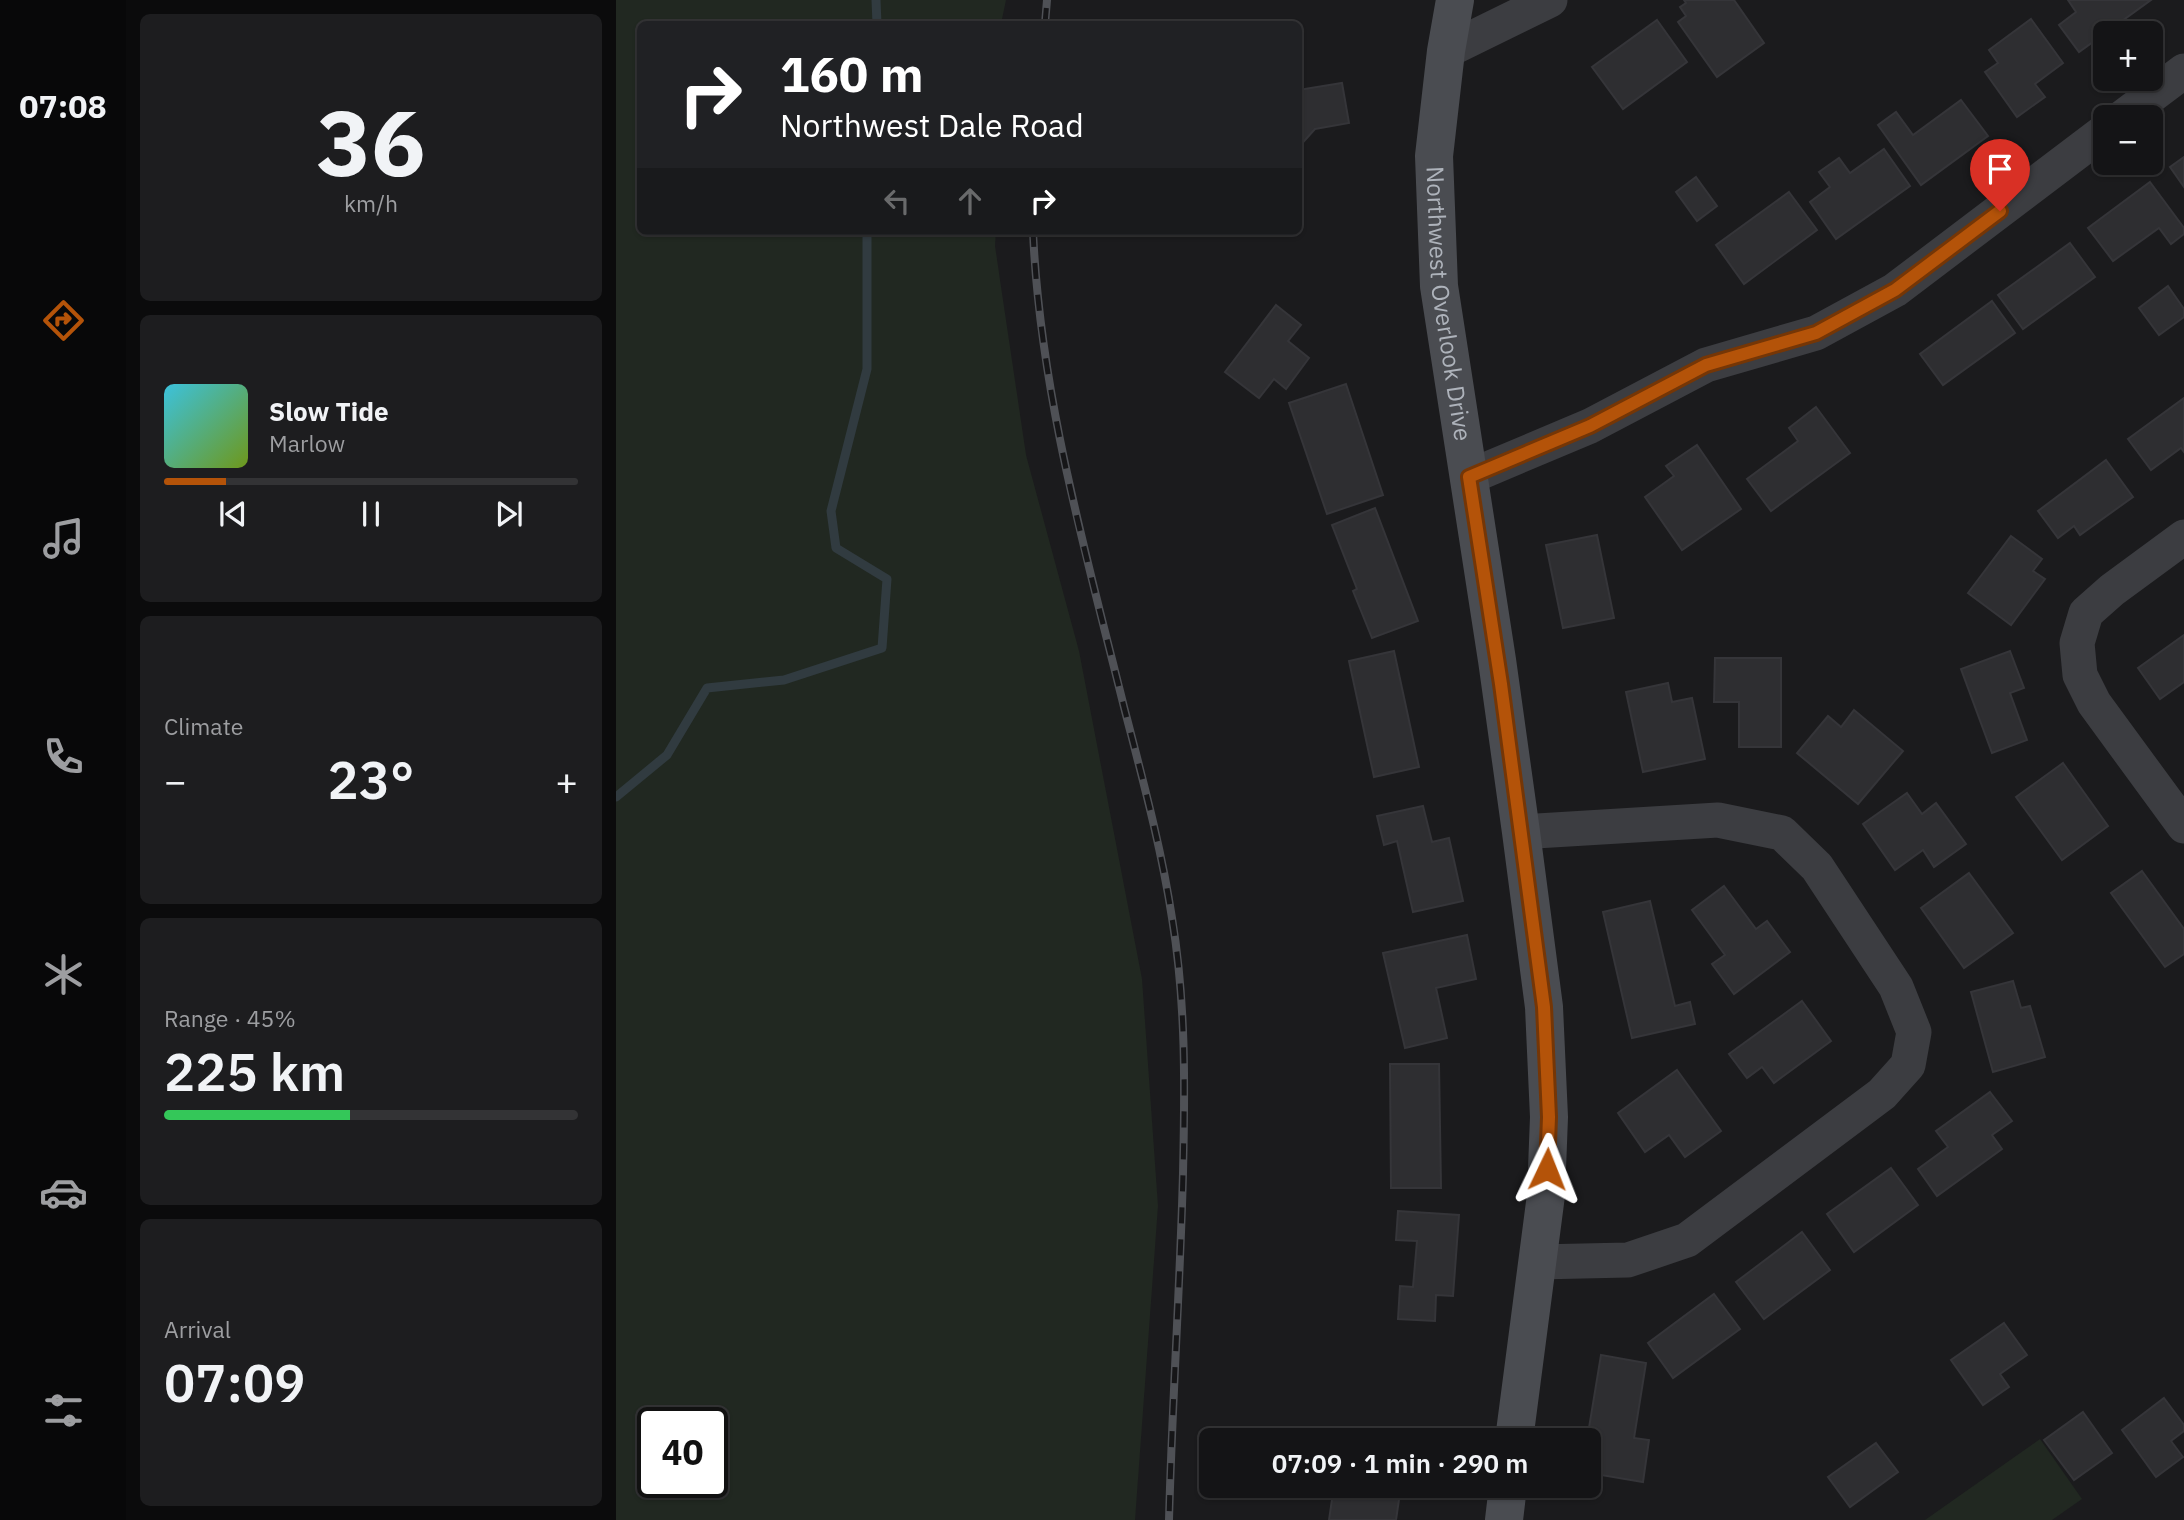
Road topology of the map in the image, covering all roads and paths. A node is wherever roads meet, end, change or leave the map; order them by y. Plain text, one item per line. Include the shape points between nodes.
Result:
1 (1455, 0) edge
2 (1550, 0) edge
3 (1446, 51) junction
4 (2184, 71) edge
5 (2139, 105) edge
6 (2093, 140) edge
7 (1469, 477) junction
8 (2184, 537) edge
9 (2184, 826) edge
10 (1521, 832) junction
11 (1537, 1262) junction
12 (1516, 1428) edge
13 (1507, 1498) edge
14 (1504, 1520) edge

1 - 3 street, Northwest Overlook Drive
2 - 3 street
3 - 7 street, Northwest Overlook Drive via 1434,156 1439,286
4 - 5 street
6 - 7 street via 1895,290 1816,333 1706,365 1590,426
7 - 10 street, Northwest Overlook Drive
8 - 9 street via 2086,613 2077,643 2080,675 2094,702
10 - 11 street, Northwest Overlook Drive via 1544,1007 1549,1117
10 - 11 street via 1718,820 1782,833 1817,867 1896,987 1914,1032 1908,1065 1881,1094 1687,1240 1628,1259
11 - 12 street, Northwest Overlook Drive
13 - 14 street

